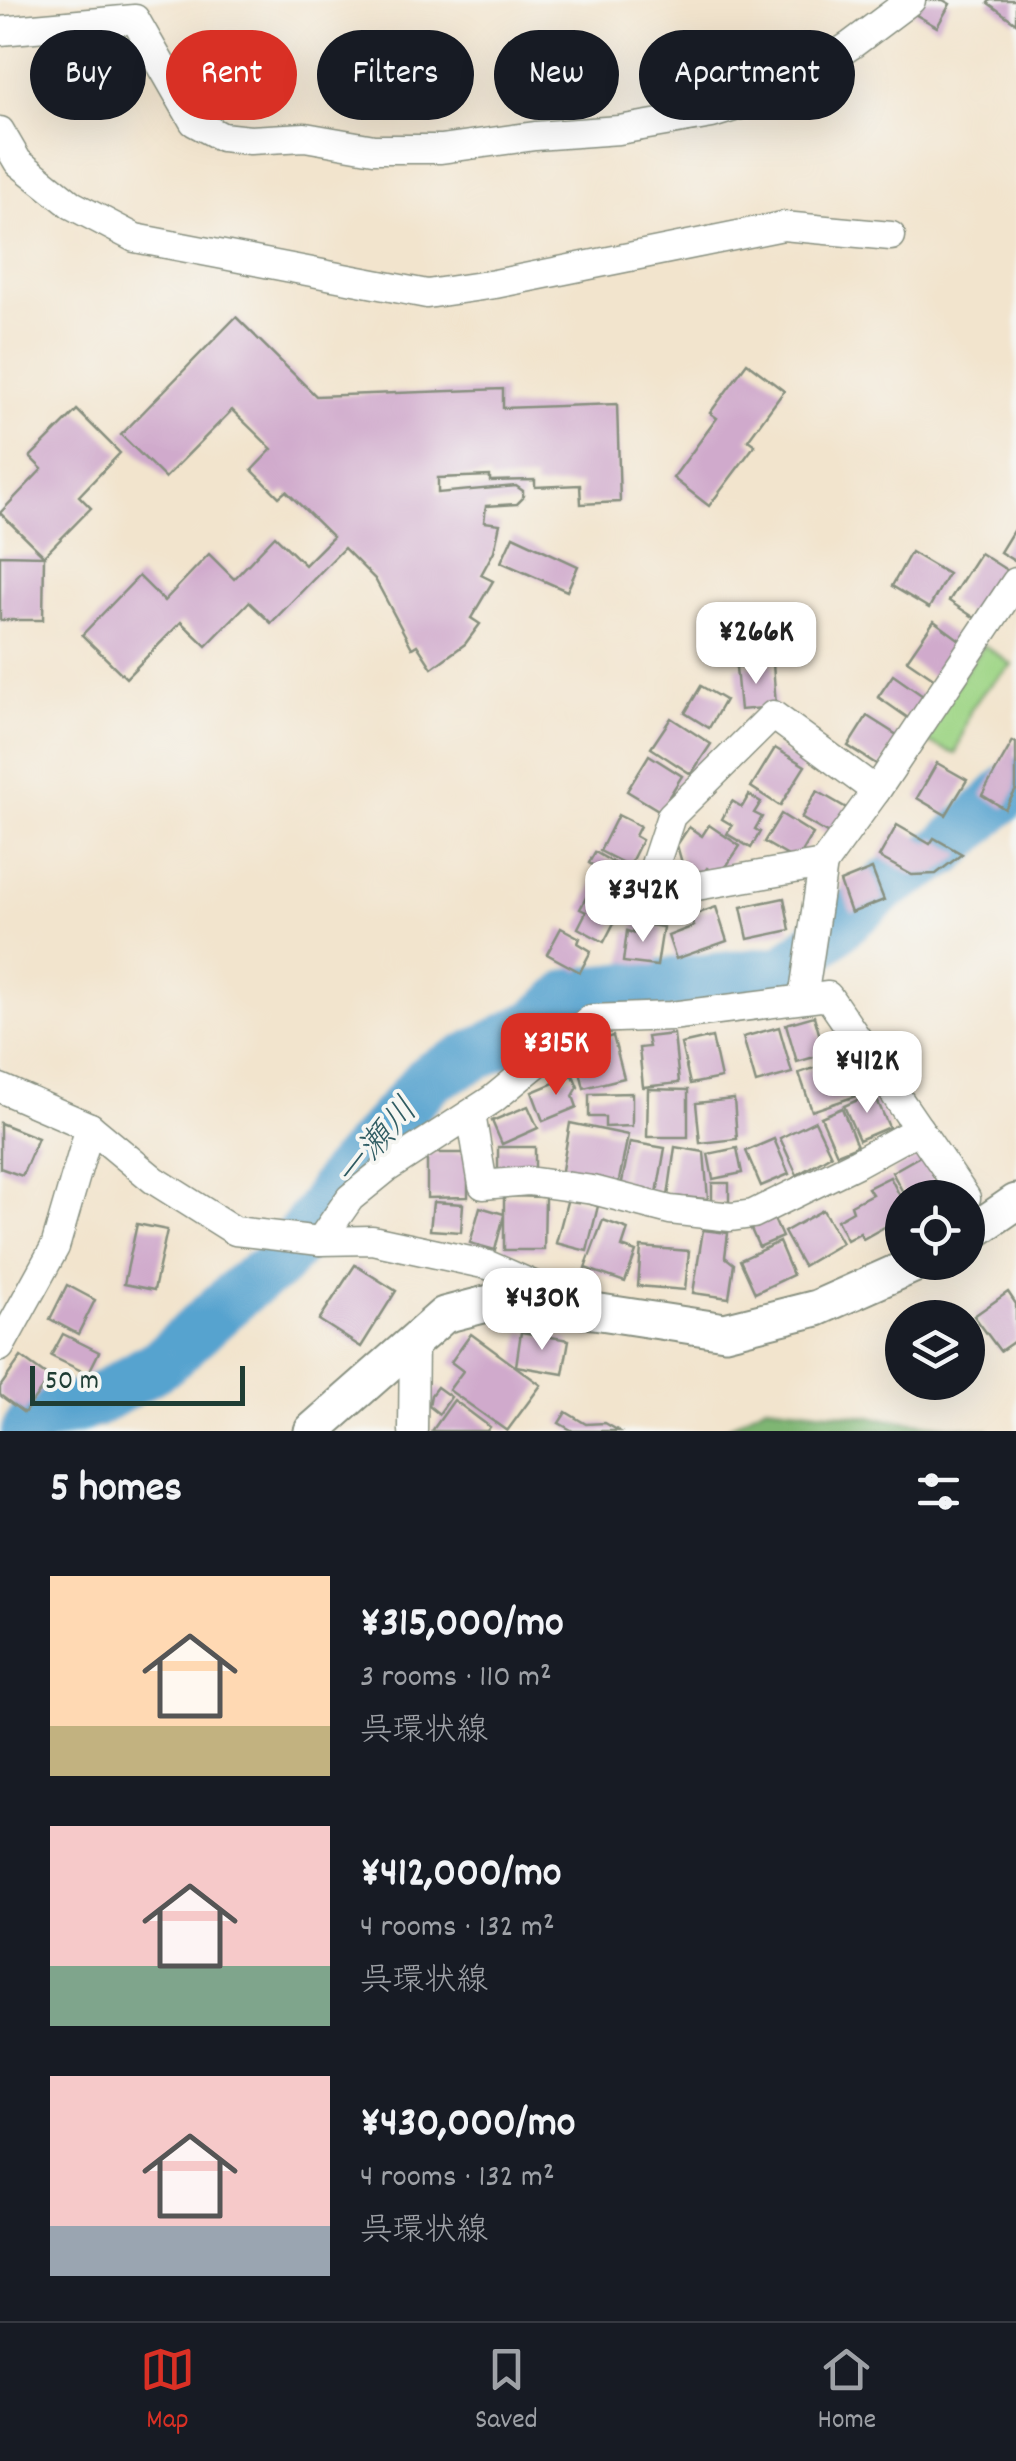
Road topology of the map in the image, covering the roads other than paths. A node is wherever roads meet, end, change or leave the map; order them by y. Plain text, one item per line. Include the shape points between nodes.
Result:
1 (911, 0) edge
2 (0, 31) edge
3 (0, 132) edge
4 (891, 236) dead end
5 (1016, 582) edge
6 (876, 791) junction
7 (823, 864) junction
8 (803, 999) junction
9 (0, 1088) edge
10 (471, 1114) junction
11 (90, 1127) junction
12 (918, 1129) junction
13 (950, 1180) edge
14 (1016, 1202) edge
15 (985, 1210) edge
16 (320, 1241) junction
17 (885, 1277) edge
18 (594, 1312) junction
19 (414, 1340) junction
20 (0, 1347) edge
21 (312, 1431) edge
22 (413, 1431) edge

1 - 2 street via 776,94 712,114 620,130 441,149 222,137 194,122 135,19
3 - 4 street via 18,162 72,205 135,238 427,294 782,226
5 - 6 street
6 - 7 street
6 - 7 street via 774,715 671,816 645,895
7 - 8 street
8 - 10 street via 590,1019
8 - 12 street via 828,996
9 - 11 street
10 - 12 street via 482,1185 528,1180 731,1217 753,1214
10 - 16 street via 350,1198
11 - 16 street via 154,1180 235,1231
11 - 20 street via 56,1247
12 - 13 street
14 - 15 main road
16 - 18 street via 372,1240 488,1264
17 - 18 main road via 816,1308 726,1331
18 - 19 main road via 498,1301 444,1315
19 - 21 main road
19 - 22 street

